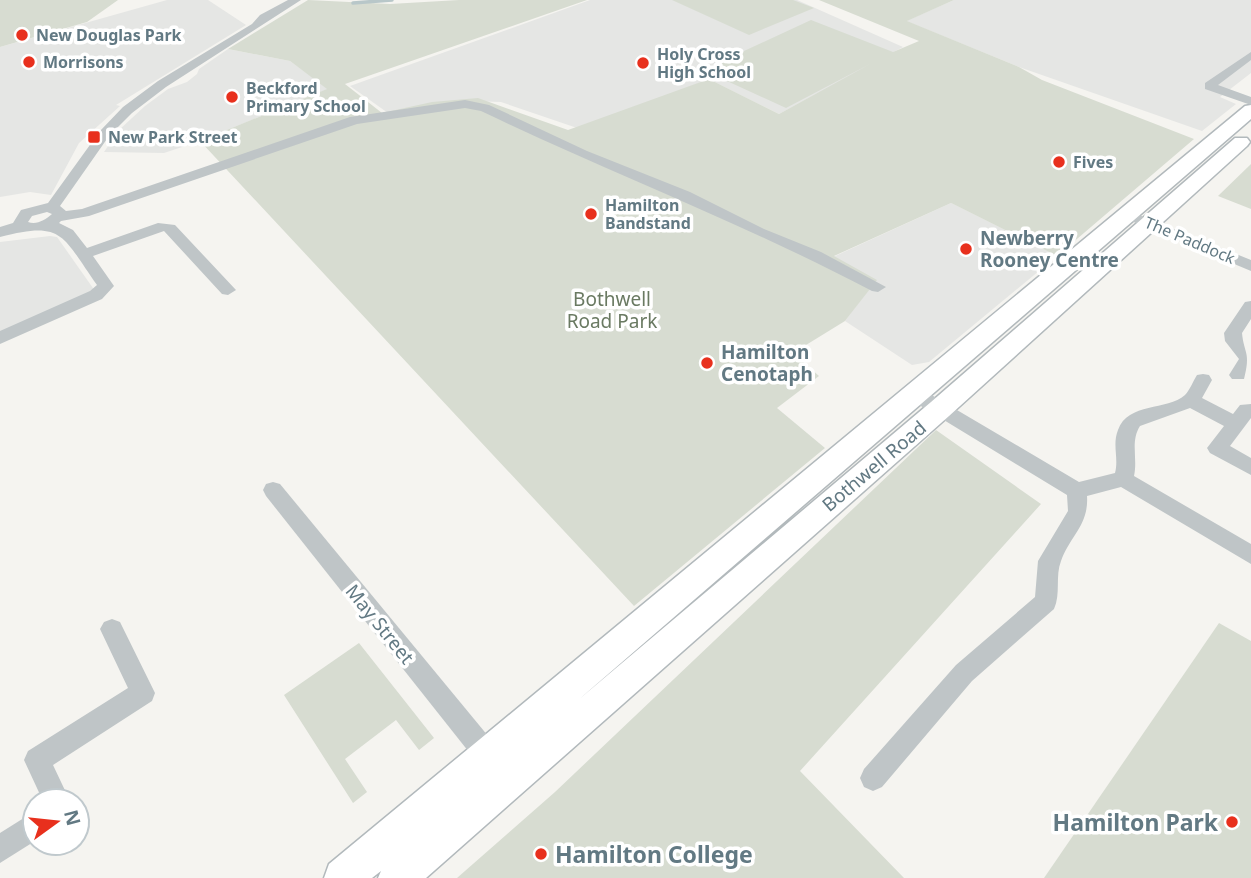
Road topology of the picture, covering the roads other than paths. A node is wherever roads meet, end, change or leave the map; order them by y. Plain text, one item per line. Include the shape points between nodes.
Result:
1 (296, 0) edge
2 (1251, 55) edge
3 (1251, 102) edge
4 (1251, 110) edge
5 (1234, 141) edge
6 (52, 216) junction
7 (1139, 219) junction
8 (0, 232) edge
9 (85, 254) junction
10 (1251, 267) edge
11 (1251, 273) edge
12 (878, 287) dead end
13 (228, 290) dead end
14 (1251, 306) edge
15 (0, 338) edge
16 (1238, 375) dead end
17 (1203, 380) dead end
18 (1191, 400) junction
19 (929, 402) junction
20 (1251, 467) edge
21 (1123, 479) junction
22 (273, 490) dead end
23 (1077, 491) junction
24 (1251, 555) edge
25 (112, 629) dead end
26 (499, 767) junction
27 (873, 778) dead end
28 (50, 787) edge
29 (21, 835) edge
30 (0, 849) edge
31 (344, 878) edge
32 (397, 878) edge

1 - 6 street via 129,109 104,134
2 - 3 street via 1209,86
4 - 5 main road, Bothwell Road
5 - 7 main road, Bothwell Road
6 - 8 street via 39,208 26,213 22,225
6 - 9 street
6 - 12 street via 84,213 345,123 465,104 485,108 582,154 685,194 743,231 816,255
7 - 10 street, The Paddock
7 - 19 main road, Bothwell Road
9 - 13 street via 163,226
9 - 15 street via 106,286 102,291
10 - 11 street, The Paddock
14 - 16 street via 1233,333 1248,359
17 - 18 street
18 - 20 street via 1241,417 1217,449
18 - 21 street via 1133,421 1124,445 1128,460
19 - 23 street
19 - 26 main road, Bothwell Road via 646,620
21 - 23 street
21 - 24 street
22 - 26 street, May Street
23 - 27 street via 1078,512 1049,561 1045,603 964,673
25 - 28 street via 143,693 37,760
26 - 31 main road, Bothwell Road
26 - 32 main road, Bothwell Road
29 - 30 street

